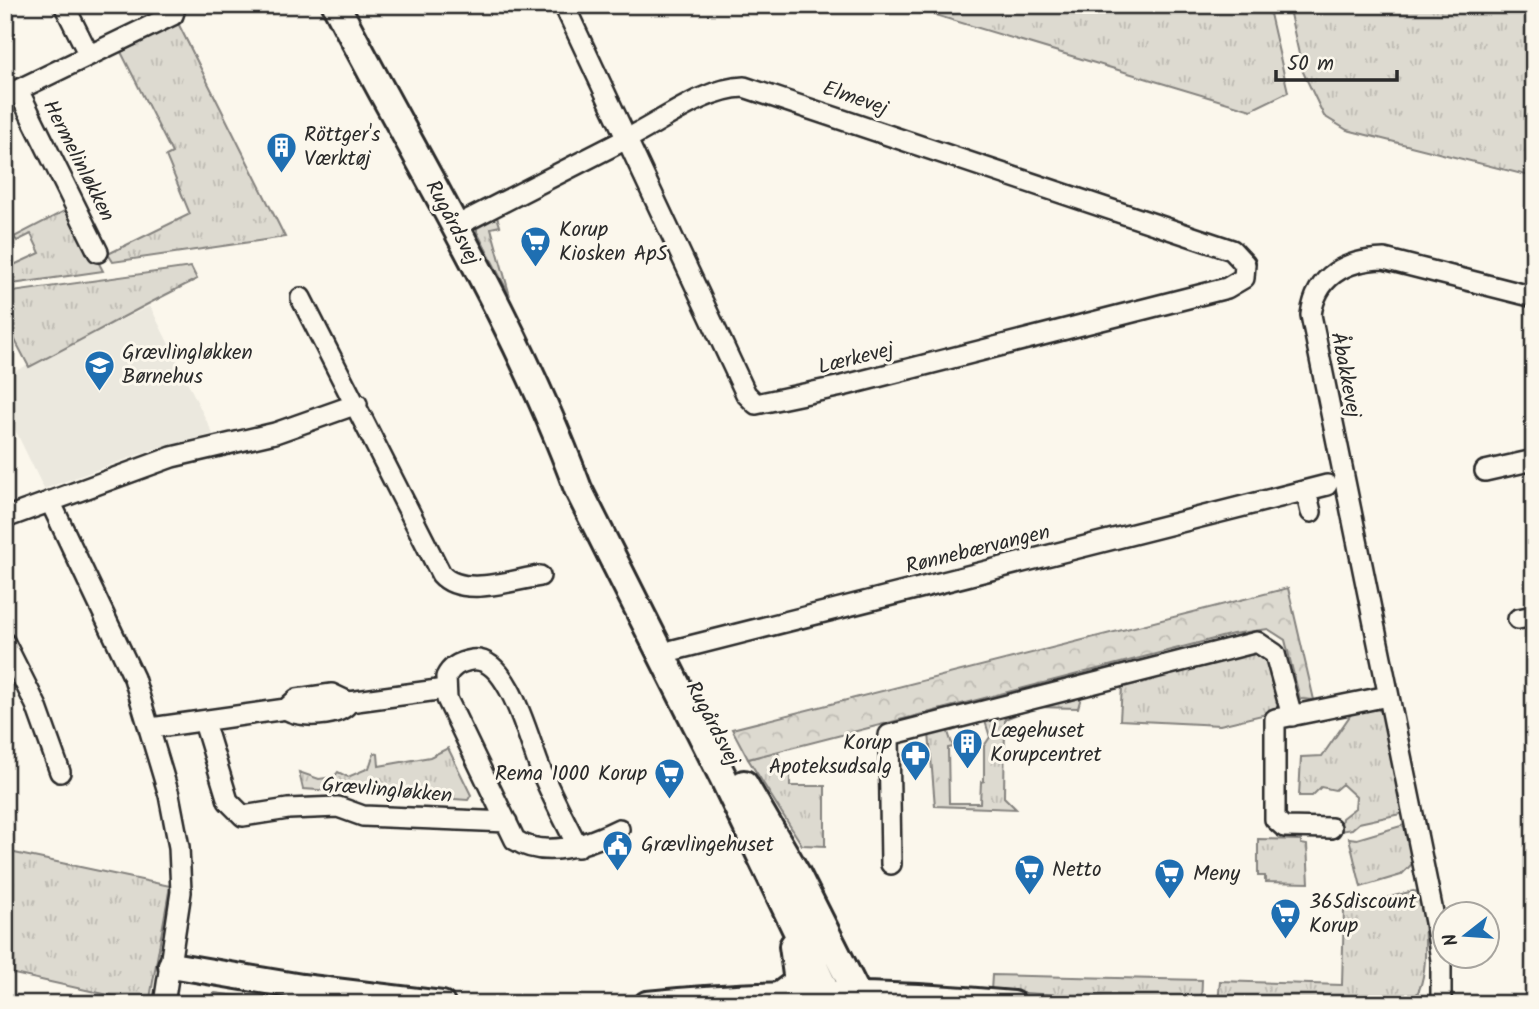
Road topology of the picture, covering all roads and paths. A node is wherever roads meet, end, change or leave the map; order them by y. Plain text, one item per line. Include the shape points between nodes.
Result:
1 (64, 5) edge
2 (176, 5) edge
3 (336, 5) edge
4 (564, 5) edge
5 (89, 55) junction
6 (11, 93) edge
7 (627, 138) junction
8 (454, 227) junction
9 (99, 252) dead end
10 (1246, 271) joint
11 (1534, 296) edge
12 (301, 298) dead end
13 (357, 404) junction
14 (1534, 460) edge
15 (1485, 471) dead end
16 (1328, 485) dead end
17 (1306, 491) junction
18 (50, 500) junction
19 (1311, 512) dead end
20 (5, 518) edge
21 (540, 576) dead end
22 (5, 643) edge
23 (668, 653) junction
24 (445, 689) junction
25 (1388, 696) junction
26 (1292, 716) junction
27 (204, 722) junction
28 (151, 728) junction
29 (60, 772) dead end
30 (737, 806) junction
31 (507, 822) junction
32 (1331, 828) dead end
33 (619, 829) dead end
34 (578, 847) junction
35 (891, 864) dead end
36 (772, 877) junction
37 (171, 965) junction
38 (782, 994) junction
39 (844, 1000) edge
40 (164, 1004) edge
41 (442, 1004) edge
42 (647, 1004) edge
43 (1013, 1004) edge
44 (1441, 1004) edge

1 - 5 street
2 - 5 street, Hermelinløkken via 173,15
3 - 8 main road, Rugårdsvej
4 - 7 street
5 - 6 street, Hermelinløkken
6 - 9 street, Hermelinløkken
7 - 8 street, Elmevej
7 - 10 street, Elmevej via 723,90 752,88 1232,250
7 - 10 street, Lærkevej via 746,394 756,404 1235,286
8 - 23 main road, Rugårdsvej via 562,444 578,489
11 - 25 street, Åbakkevej via 1384,259 1347,264 1330,275 1315,294 1313,337
12 - 13 street
13 - 18 street via 275,433 172,457
13 - 21 street via 447,581 468,586
14 - 15 street
16 - 17 street, Rønnebærvangen
17 - 19 street
17 - 23 street, Rønnebærvangen
18 - 20 street
18 - 28 street via 134,678
22 - 29 street via 36,705
23 - 30 main road, Rugårdsvej
23 - 39 main road, Rugårdsvej via 796,873
24 - 27 street via 349,702 340,710 301,716 286,709
24 - 31 street
24 - 34 street via 448,673 463,662 484,661 499,672
25 - 26 street
25 - 44 street, Åbakkevej via 1436,927
26 - 32 street via 1275,719 1275,819 1284,827
26 - 35 street via 1275,654 1257,642 889,735
27 - 28 street
27 - 31 street, Grævlingløkken via 228,801 243,816 338,807 362,816
28 - 37 street via 179,847 181,892
30 - 36 main road, Rugårdsvej
30 - 39 main road via 767,846
31 - 34 street via 515,840 527,846
33 - 34 street
36 - 38 main road via 799,976 795,986
36 - 39 main road, Rugårdsvej
37 - 40 street
37 - 41 street via 302,988
38 - 39 street
38 - 42 street
39 - 43 street via 970,999

